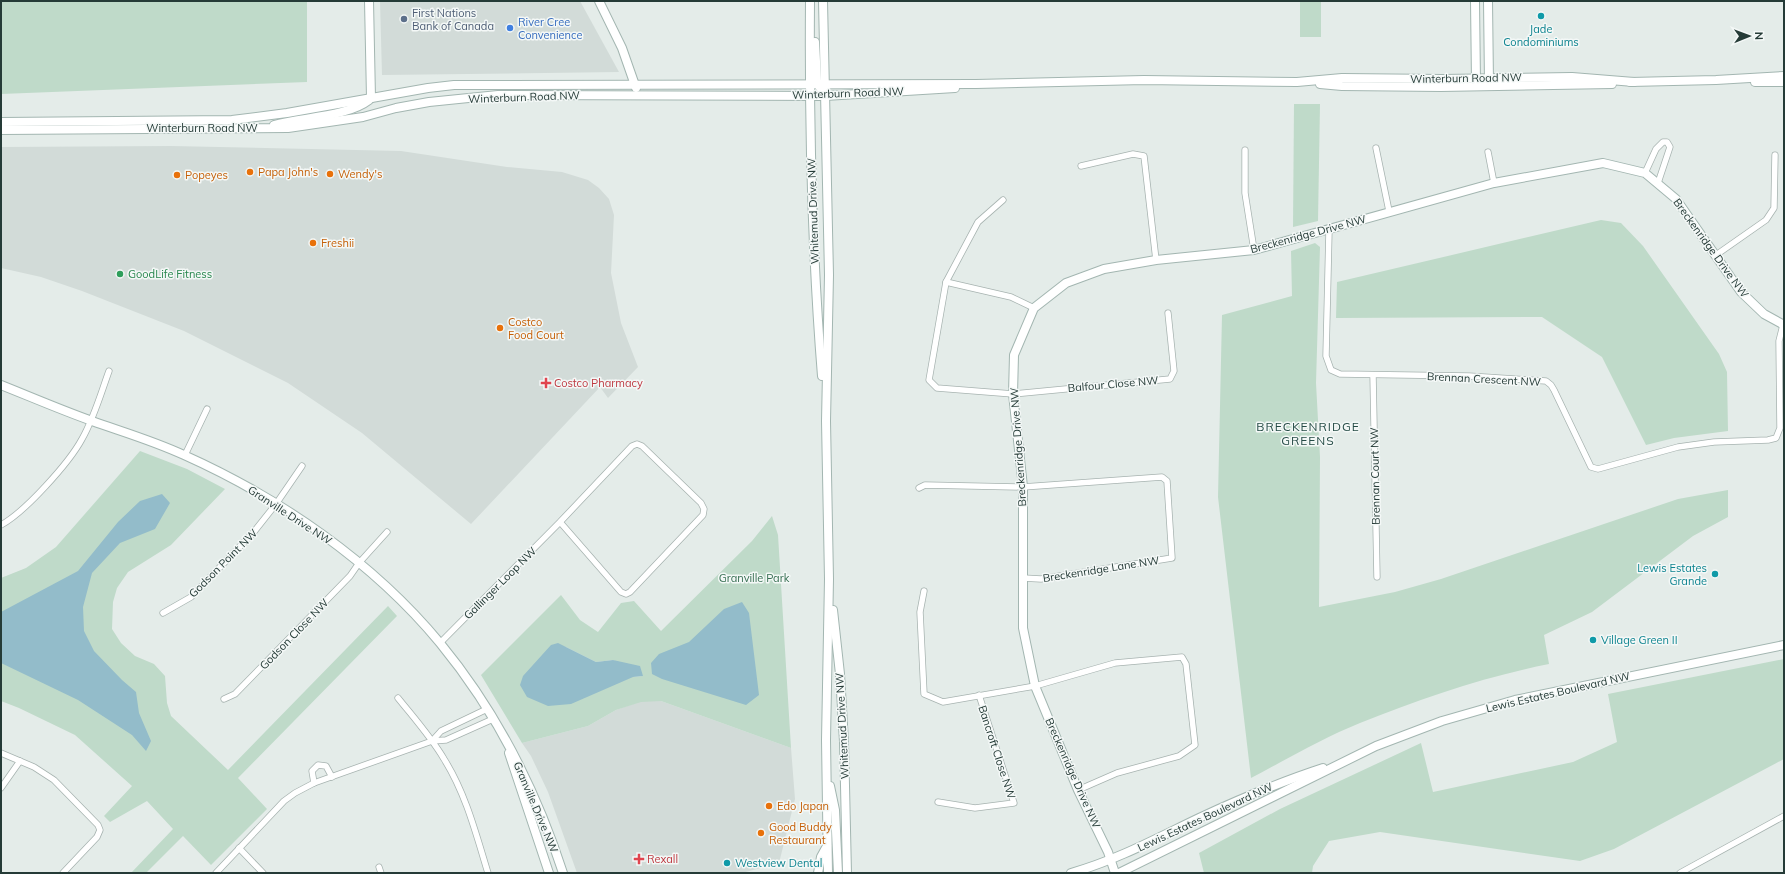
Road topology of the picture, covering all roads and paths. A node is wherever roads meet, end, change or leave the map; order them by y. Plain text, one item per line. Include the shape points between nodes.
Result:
1 (369, 1) edge
2 (599, 1) edge
3 (810, 1) edge
4 (814, 1) edge
5 (823, 1) edge
6 (1475, 1) edge
7 (1488, 1) edge
8 (1784, 76) edge
9 (1716, 80) junction
10 (1476, 82) junction
11 (1489, 82) junction
12 (1784, 82) edge
13 (818, 83) junction
14 (636, 84) junction
15 (976, 84) junction
16 (636, 95) junction
17 (810, 96) junction
18 (825, 96) junction
19 (371, 98) junction
20 (1, 122) edge
21 (258, 129) junction
22 (1, 130) edge
23 (1376, 148) dead end
24 (1245, 150) dead end
25 (1488, 152) dead end
26 (1775, 154) dead end
27 (1081, 166) dead end
28 (1645, 173) junction
29 (1494, 183) junction
30 (1658, 183) junction
31 (1004, 200) dead end
32 (1389, 211) junction
33 (1329, 230) junction
34 (1254, 250) junction
35 (1716, 255) junction
36 (1156, 260) junction
37 (946, 282) junction
38 (1034, 308) junction
39 (1168, 313) dead end
40 (1783, 325) edge
41 (109, 371) dead end
42 (1373, 375) junction
43 (1, 385) edge
44 (1013, 394) junction
45 (207, 409) dead end
46 (91, 421) junction
47 (826, 421) junction
48 (185, 455) junction
49 (302, 466) dead end
50 (1023, 487) junction
51 (918, 488) dead end
52 (276, 504) junction
53 (560, 522) junction
54 (1, 525) edge
55 (388, 532) dead end
56 (359, 564) junction
57 (1377, 577) dead end
58 (1023, 578) junction
59 (829, 579) junction
60 (924, 591) dead end
61 (163, 613) dead end
62 (440, 643) junction
63 (1784, 645) edge
64 (1035, 686) junction
65 (979, 695) junction
66 (398, 698) dead end
67 (224, 699) dead end
68 (487, 709) junction
69 (493, 719) junction
70 (432, 741) junction
71 (506, 742) junction
72 (1, 753) edge
73 (20, 761) junction
74 (1339, 764) junction
75 (826, 770) junction
76 (332, 777) junction
77 (314, 783) junction
78 (1, 788) edge
79 (1078, 790) junction
80 (938, 802) dead end
81 (1784, 816) edge
82 (827, 846) junction
83 (239, 848) junction
84 (1111, 860) junction
85 (847, 863) junction
86 (379, 867) dead end
87 (63, 873) edge
88 (216, 873) edge
89 (264, 873) edge
90 (381, 873) edge
91 (488, 873) edge
92 (549, 873) edge
93 (563, 873) edge
94 (818, 873) edge
95 (828, 873) edge
96 (838, 873) edge
97 (847, 873) edge
98 (854, 873) edge
99 (1071, 873) edge
100 (1115, 873) edge
101 (1119, 873) edge
102 (1680, 873) edge

1 - 19 main road
2 - 14 main road
3 - 13 main road, Whitemud Drive NW
4 - 13 main road
5 - 13 main road, Whitemud Drive NW
6 - 10 main road
7 - 11 main road
8 - 9 main road, Winterburn Road NW
9 - 11 main road, Winterburn Road NW via 1596,85
9 - 12 main road, Winterburn Road NW
10 - 11 main road, Winterburn Road NW
10 - 15 main road, Winterburn Road NW via 1342,78 1297,82 1144,80
13 - 14 main road, Winterburn Road NW
13 - 15 main road, Winterburn Road NW
13 - 17 main road, Whitemud Drive NW
13 - 18 main road
14 - 16 main road
14 - 19 main road, Winterburn Road NW via 454,85
15 - 18 main road, Winterburn Road NW via 949,89
16 - 17 main road, Winterburn Road NW
16 - 21 main road, Winterburn Road NW via 498,96 458,99 396,108 363,117 288,128
17 - 18 main road, Winterburn Road NW
17 - 47 main road, Whitemud Drive NW via 814,259
18 - 47 main road, Whitemud Drive NW via 829,276
19 - 20 main road, Winterburn Road NW via 232,120
19 - 21 main road via 360,106 345,111
21 - 22 main road, Winterburn Road NW
23 - 32 street
24 - 34 street via 1245,193
25 - 29 street
26 - 35 street via 1774,208 1766,220
27 - 36 street via 1133,154 1144,156
28 - 29 main road, Breckenridge Drive NW via 1603,163
28 - 30 main road, Breckenridge Drive NW
28 - 30 street via 1656,149 1667,142 1670,147 1669,154
29 - 32 main road, Breckenridge Drive NW
30 - 35 main road, Breckenridge Drive NW via 1676,199
31 - 37 street via 978,222
32 - 33 main road, Breckenridge Drive NW
33 - 34 main road, Breckenridge Drive NW
33 - 42 street, Brennan Crescent NW via 1326,356 1328,366 1335,373
34 - 36 main road, Breckenridge Drive NW
35 - 40 main road, Breckenridge Drive NW via 1741,292 1755,307
36 - 38 main road, Breckenridge Drive NW via 1104,269 1066,283
37 - 38 street via 1011,297
37 - 44 street via 929,380 937,388
38 - 44 main road, Breckenridge Drive NW via 1014,355
39 - 44 street, Balfour Close NW via 1174,371 1170,379
40 - 42 street, Brennan Crescent NW via 1779,341 1780,428 1776,438 1678,447 1598,469 1592,467 1554,390 1546,381 1469,376
41 - 46 street
42 - 57 street, Brennan Court NW
43 - 46 main road, Granville Drive NW
44 - 50 main road, Breckenridge Drive NW
45 - 48 street
46 - 48 main road, Granville Drive NW
46 - 54 street via 83,438 67,460 28,505
47 - 59 main road, Whitemud Drive NW
48 - 52 main road, Granville Drive NW
49 - 52 street, Godson Point NW
50 - 51 street via 925,485
50 - 58 main road, Breckenridge Drive NW
50 - 58 street, Breckenridge Lane NW via 1162,477 1167,481 1172,558 1041,579
52 - 56 main road, Granville Drive NW via 321,534
52 - 61 street, Godson Point NW via 253,533 191,596
53 - 53 street, Gallinger Loop NW via 632,446 637,444 701,503 704,509 703,515 626,594 621,592
53 - 62 street, Gallinger Loop NW
55 - 56 street, Godson Close NW
56 - 62 main road, Granville Drive NW via 401,602
56 - 67 street, Godson Close NW via 235,694
58 - 64 main road, Breckenridge Drive NW via 1022,628
59 - 75 main road, Whitemud Drive NW
59 - 85 main road, Whitemud Drive NW via 840,674
60 - 65 street via 920,612 924,694 943,702
62 - 68 main road, Granville Drive NW
63 - 74 main road, Lewis Estates Boulevard NW via 1507,702 1442,721 1376,746
64 - 65 street
64 - 79 main road, Breckenridge Drive NW
64 - 79 street via 1115,663 1182,657 1186,664 1195,745 1179,756 1117,773
65 - 80 street, Bancroft Close NW via 1014,803 975,808
66 - 70 street
68 - 69 main road, Granville Drive NW
68 - 70 street via 441,731
69 - 70 street via 446,740
69 - 71 main road, Granville Drive NW
70 - 76 street
70 - 91 street via 461,791
71 - 92 main road, Granville Drive NW
71 - 93 main road, Granville Drive NW via 533,793
72 - 73 street
73 - 78 street
73 - 87 street via 54,780 99,827 99,834 95,840
74 - 84 main road, Lewis Estates Boulevard NW via 1269,786
74 - 101 main road, Lewis Estates Boulevard NW
75 - 82 main road, Whitemud Drive NW
75 - 96 main road via 835,810
76 - 77 street
76 - 77 street via 326,766 318,765 312,771
77 - 83 street via 284,801
79 - 84 main road, Breckenridge Drive NW
81 - 102 street
82 - 94 main road via 821,857
82 - 95 main road, Whitemud Drive NW
83 - 88 street
83 - 89 street
84 - 99 main road, Lewis Estates Boulevard NW
84 - 100 main road, Breckenridge Drive NW
85 - 97 main road, Whitemud Drive NW
85 - 98 main road
86 - 90 street

